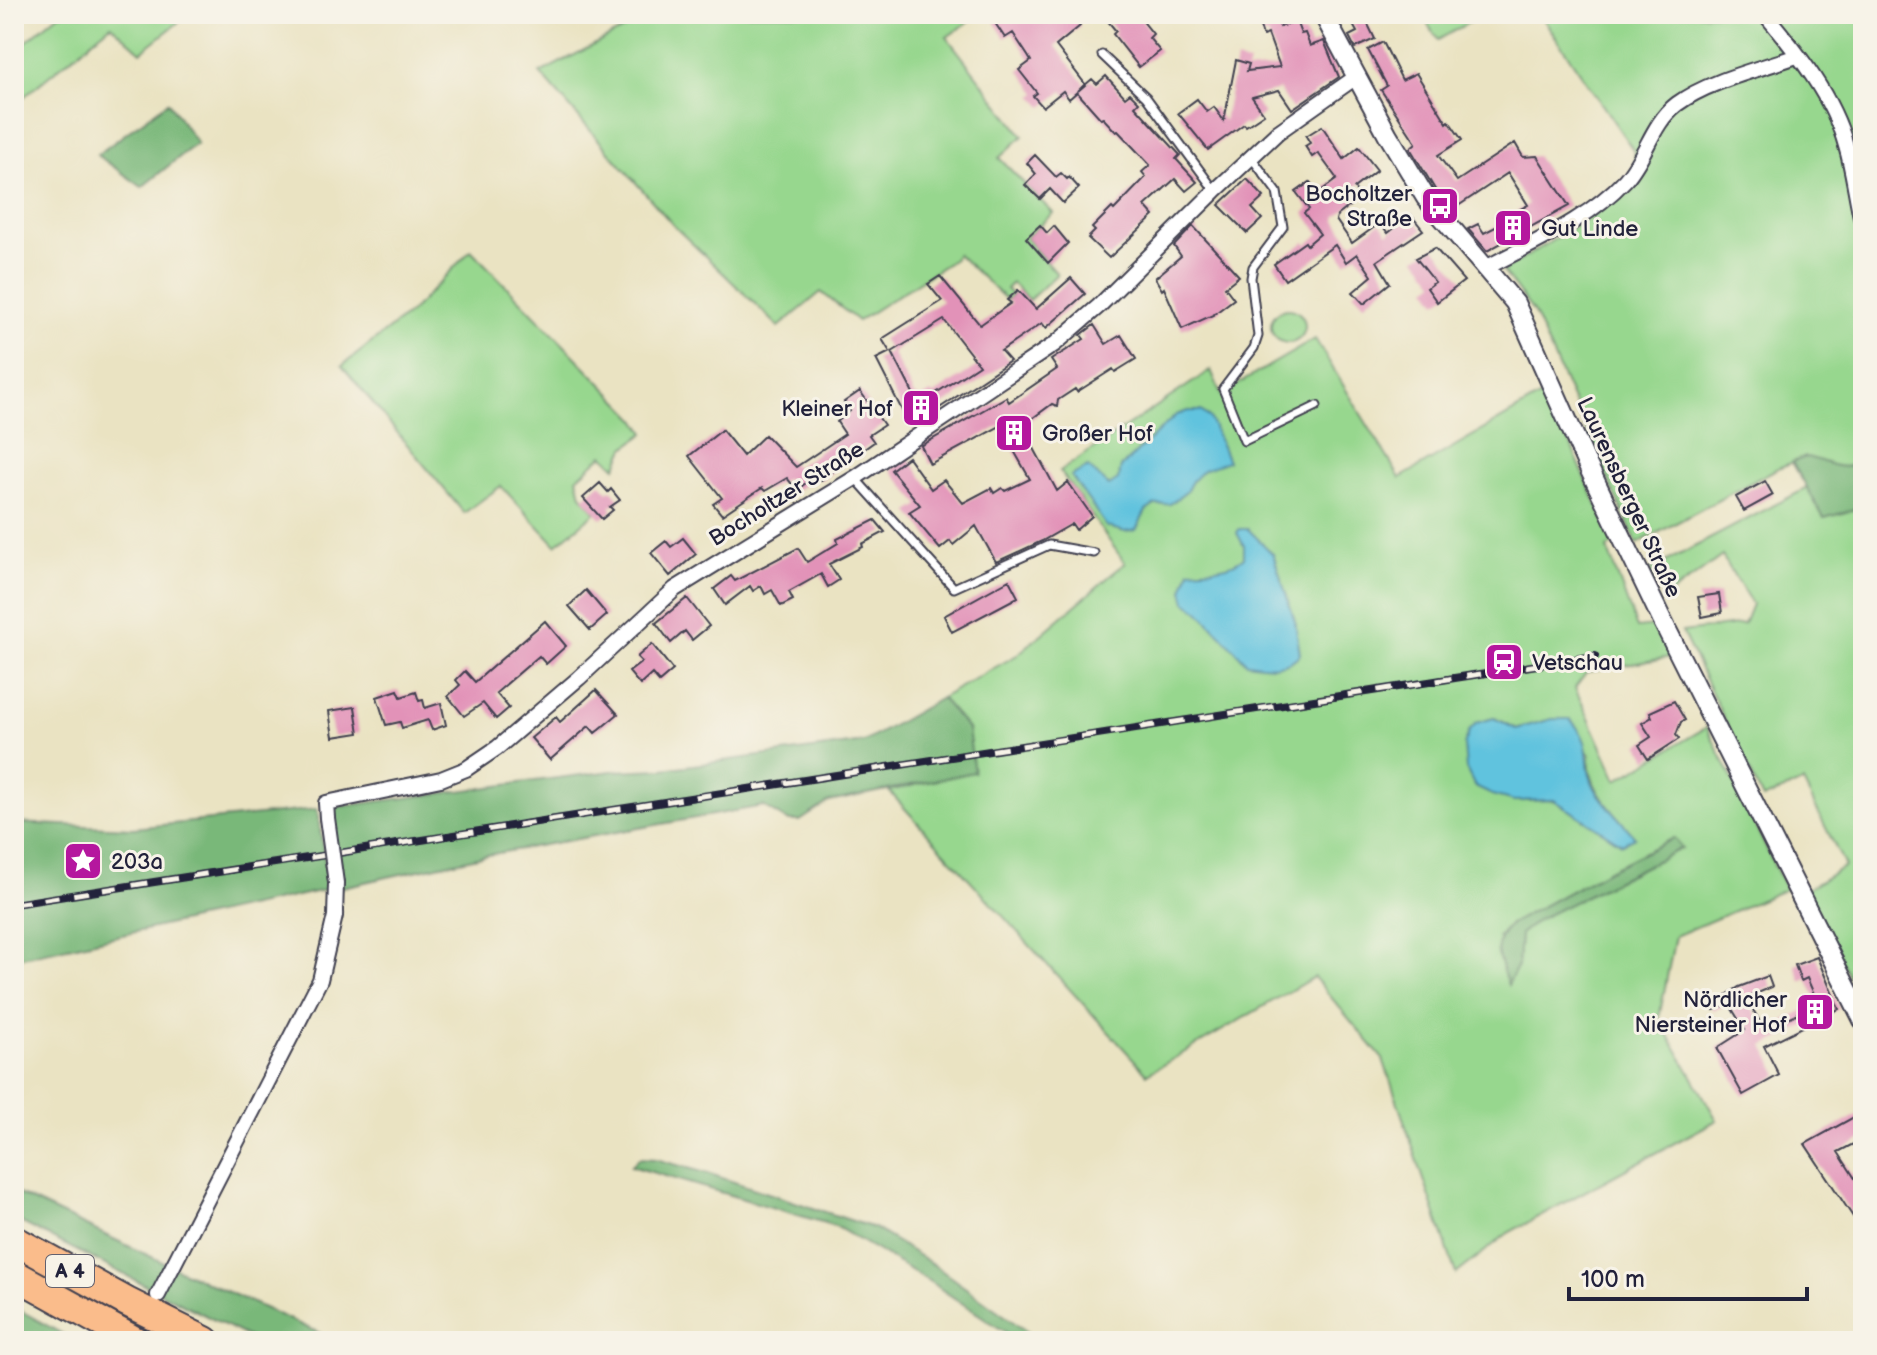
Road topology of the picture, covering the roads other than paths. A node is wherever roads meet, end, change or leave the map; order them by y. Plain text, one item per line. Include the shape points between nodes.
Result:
1 (1323, 14) edge
2 (1765, 14) edge
3 (1102, 55) dead end
4 (1797, 56) junction
5 (1356, 77) junction
6 (1251, 157) junction
7 (1215, 191) junction
8 (1863, 225) edge
9 (1484, 269) junction
10 (1317, 406) dead end
11 (855, 478) junction
12 (1094, 553) dead end
13 (1863, 1020) edge
14 (14, 1240) edge
15 (14, 1274) edge
16 (158, 1295) dead end
17 (135, 1341) edge
18 (205, 1341) edge

1 - 5 street, Laurensberger Straße
2 - 4 street
3 - 7 lane via 1146,97
4 - 8 street via 1840,128
4 - 9 street via 1686,97 1662,120 1634,169 1604,200
5 - 6 street, Bocholtzer Straße
5 - 9 street, Laurensberger Straße via 1426,198
6 - 7 street, Bocholtzer Straße
6 - 10 lane via 1277,192 1283,227 1253,267 1258,336 1254,348 1223,389 1244,441
7 - 11 street, Bocholtzer Straße via 1055,344
9 - 13 street, Laurensberger Straße via 1515,303 1662,620
11 - 12 lane via 954,588 1049,545
11 - 16 street, Bocholtzer Straße, bridge via 675,589 579,678 466,769 326,810 335,916 320,980
14 - 18 highway, A 4
15 - 17 highway, A 4

